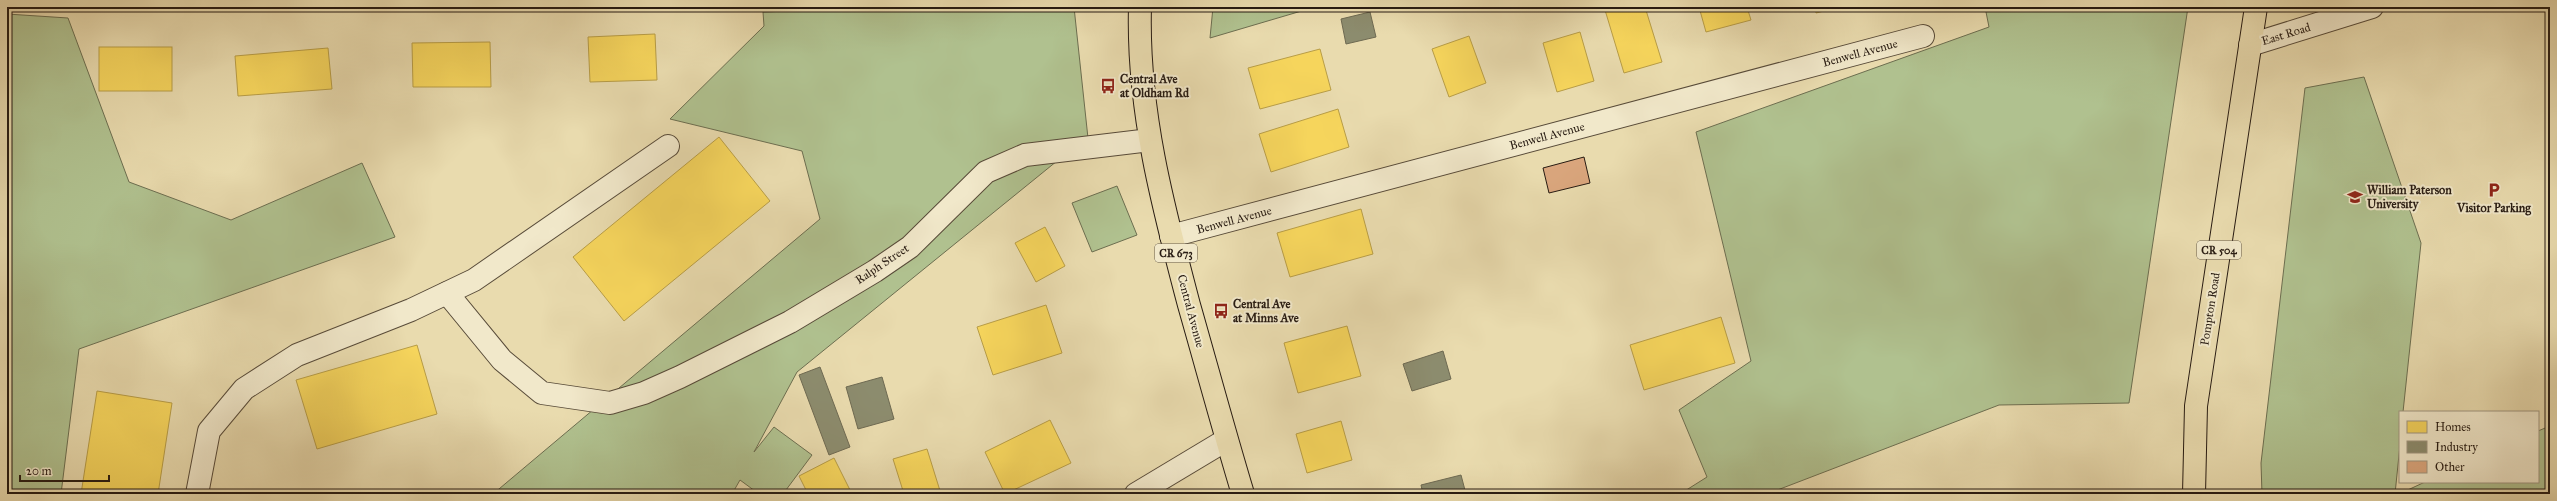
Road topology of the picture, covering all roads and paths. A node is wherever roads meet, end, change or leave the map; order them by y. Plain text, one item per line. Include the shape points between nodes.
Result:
1 (1140, 7) edge
2 (2256, 7) edge
3 (2368, 7) edge
4 (1923, 36) dead end
5 (2250, 45) junction
6 (1150, 140) junction
7 (668, 146) dead end
8 (1171, 236) junction
9 (448, 293) junction
10 (1226, 440) junction
11 (197, 494) edge
12 (1136, 494) edge
13 (1243, 494) edge
14 (2194, 494) edge

1 - 6 main road, Central Avenue / CR 673 via 1141,75
2 - 5 main road, Pompton Road / CR 504
3 - 5 street, East Road
4 - 8 street, Benwell Avenue
5 - 14 main road, Pompton Road / CR 504 via 2196,406
6 - 8 main road, Central Avenue / CR 673
6 - 9 street, Ralph Street via 1025,155 986,172 910,247 875,271 790,322 687,374 644,393 610,403 542,393 502,360
7 - 9 street via 474,280
8 - 10 main road, Central Avenue / CR 673
9 - 11 street via 297,354 244,389 209,432
10 - 12 street
10 - 13 main road, Central Avenue / CR 673

